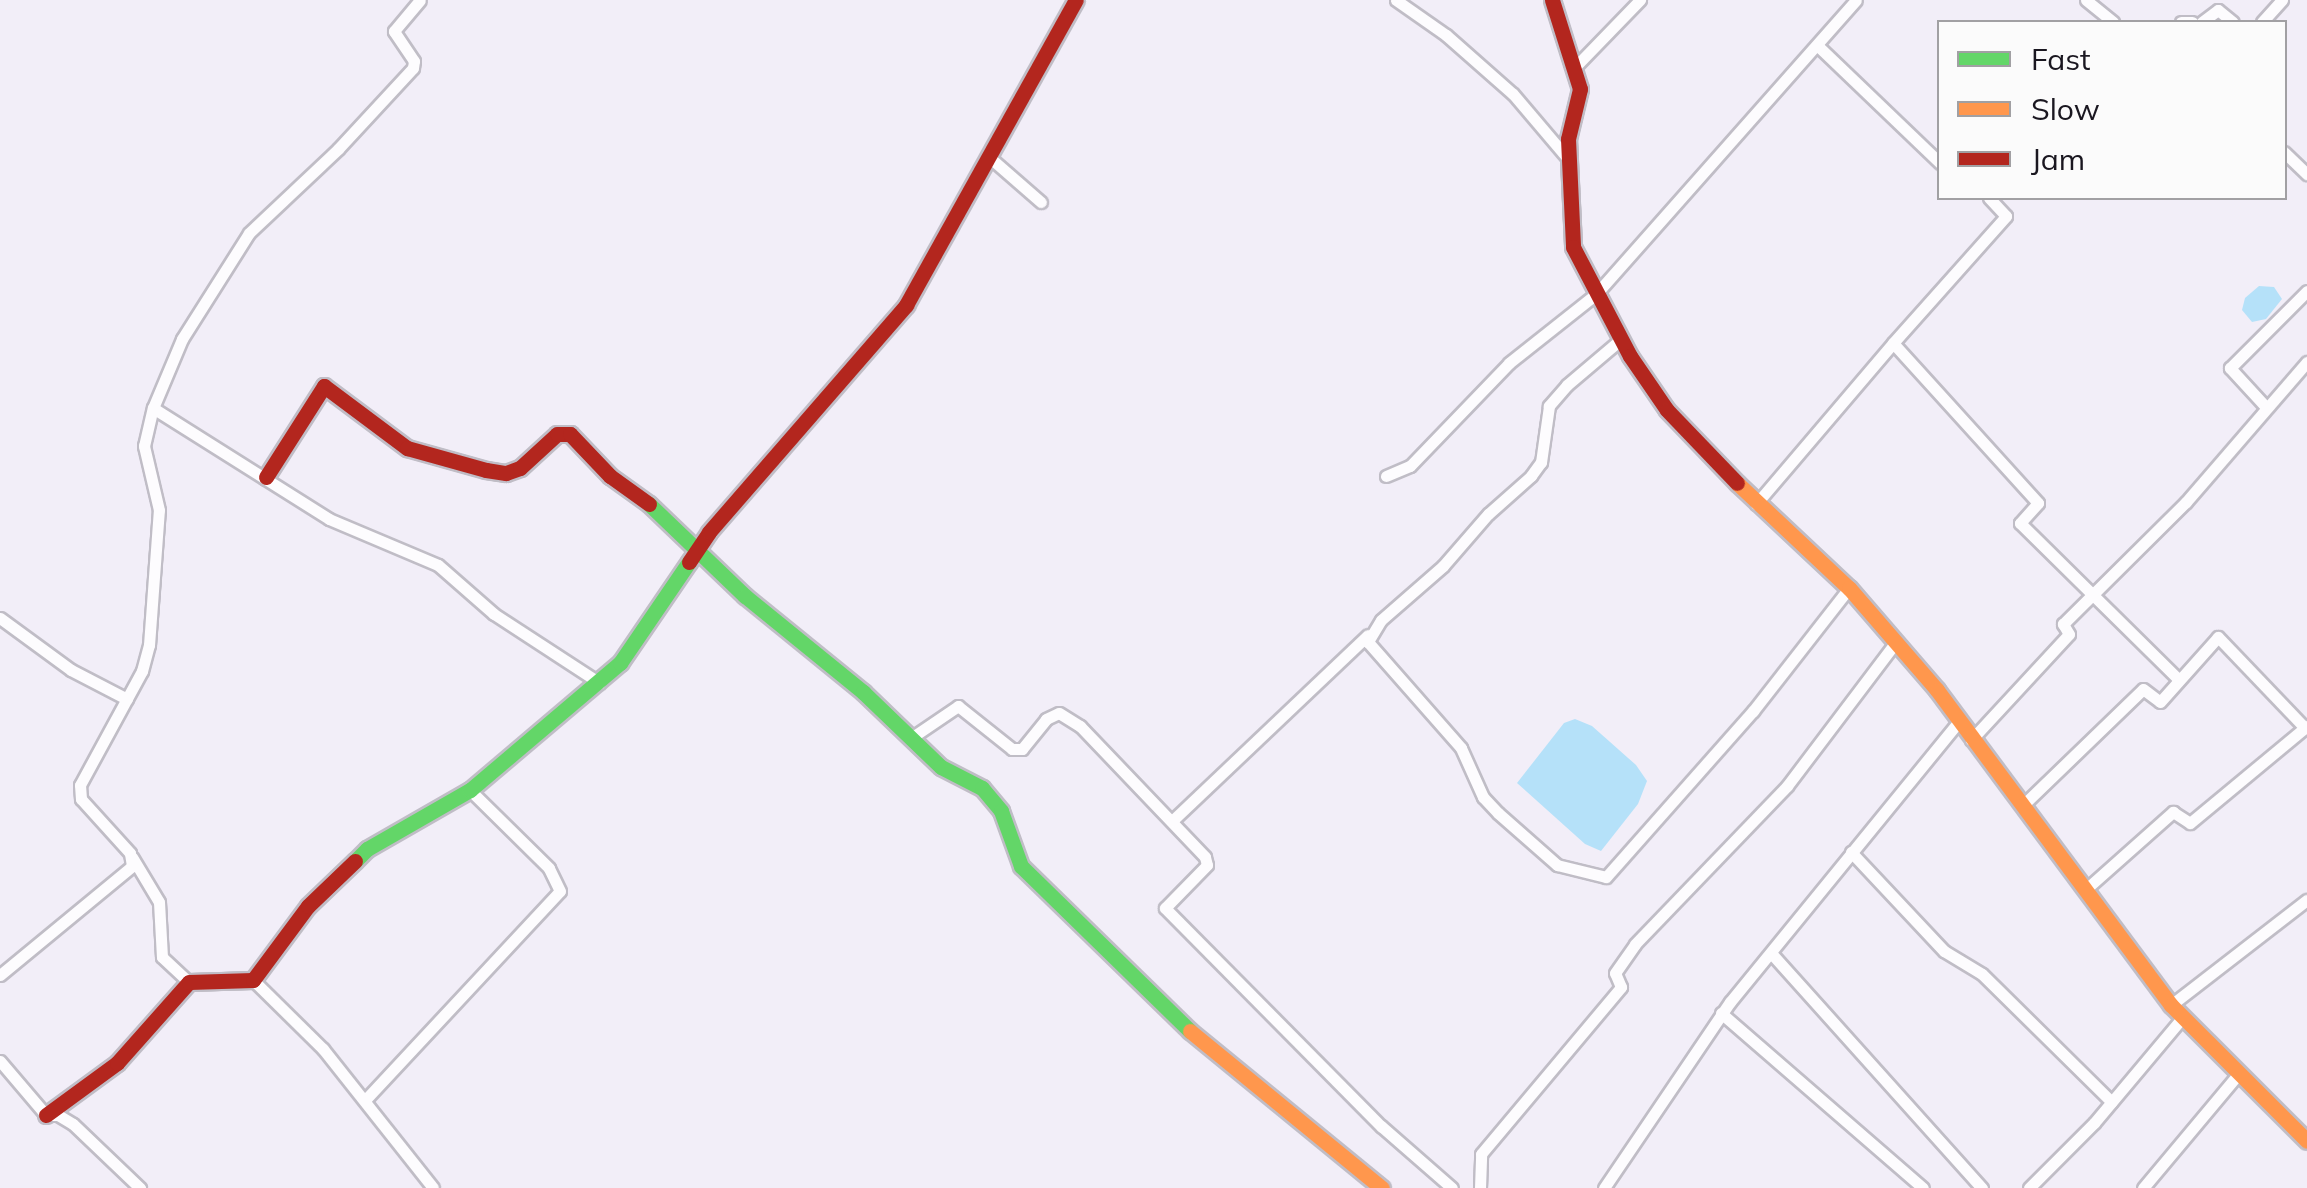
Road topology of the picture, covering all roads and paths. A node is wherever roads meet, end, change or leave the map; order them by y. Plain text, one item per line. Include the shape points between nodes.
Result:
1 (420, 0) edge
2 (1076, 0) edge
3 (1396, 0) edge
4 (1552, 0) edge
5 (1640, 0) edge
6 (2086, 0) edge
7 (2282, 0) edge
8 (1852, 2) edge
9 (2111, 20) edge
10 (2205, 20) edge
11 (2230, 20) edge
12 (2264, 20) edge
13 (1818, 46) junction
14 (1574, 68) junction
15 (2287, 155) edge
16 (988, 156) junction
17 (1569, 160) junction
18 (1937, 160) edge
19 (2307, 174) edge
20 (1991, 200) edge
21 (1041, 202) dead end
22 (2307, 291) edge
23 (1596, 294) junction
24 (1620, 340) junction
25 (1893, 343) junction
26 (2307, 362) edge
27 (2265, 406) junction
28 (153, 408) junction
29 (1386, 476) dead end
30 (266, 477) junction
31 (1756, 504) junction
32 (696, 551) junction
33 (1849, 588) junction
34 (2094, 594) junction
35 (0, 618) edge
36 (1370, 632) junction
37 (1896, 642) junction
38 (2179, 680) junction
39 (600, 683) junction
40 (126, 698) junction
41 (1958, 722) junction
42 (2306, 727) edge
43 (911, 738) junction
44 (1971, 740) junction
45 (470, 790) junction
46 (2022, 806) junction
47 (1172, 821) junction
48 (1851, 852) junction
49 (132, 858) junction
50 (2086, 890) junction
51 (2307, 900) edge
52 (1771, 953) junction
53 (0, 975) edge
54 (253, 980) junction
55 (189, 982) junction
56 (2177, 1011) junction
57 (1721, 1014) junction
58 (0, 1061) edge
59 (2238, 1074) junction
60 (366, 1100) junction
61 (2112, 1102) junction
62 (46, 1114) junction
63 (2307, 1141) edge
64 (140, 1188) edge
65 (433, 1188) edge
66 (1382, 1188) edge
67 (1452, 1188) edge
68 (1480, 1188) edge
69 (1604, 1188) edge
70 (1923, 1188) edge
71 (1982, 1188) edge
72 (2029, 1188) edge
73 (2143, 1188) edge

1 - 28 street via 394,31 414,61 411,70 250,233 182,339
2 - 16 street
3 - 17 street via 1513,94
4 - 14 street
5 - 14 street
6 - 9 street
7 - 12 street
8 - 13 street
10 - 11 street via 2218,10
13 - 18 street
13 - 23 street
14 - 17 street via 1580,89
15 - 19 street
16 - 21 street
16 - 32 street via 906,305
17 - 23 street via 1573,246
20 - 25 street via 2006,216
22 - 27 street via 2230,368
23 - 24 street
23 - 29 street via 1509,363 1410,466
24 - 31 street via 1667,410
24 - 36 street via 1550,406 1541,462 1531,476
25 - 31 street
25 - 34 street via 2038,503 2020,522
26 - 27 street
27 - 34 street via 2186,502
28 - 30 street
28 - 40 street via 144,446 159,510 149,646
30 - 32 street via 326,386 407,448 486,470 520,468 557,434 570,434
30 - 39 street via 329,519 438,565 494,614
31 - 33 street
32 - 39 street via 629,652
32 - 43 street
33 - 36 street via 1753,712 1606,877 1557,866 1498,813 1483,797 1461,748 1373,651
33 - 37 street
34 - 38 street
34 - 44 street via 2064,624 2069,634
35 - 40 street via 71,670
36 - 47 street
37 - 41 street
37 - 68 street via 1786,786 1635,944 1615,973 1621,987 1481,1154
38 - 42 street via 2218,637
38 - 46 street via 2160,702 2141,690
39 - 45 street
40 - 49 street via 80,794
41 - 44 street
41 - 48 street
42 - 50 street via 2190,823 2173,812
43 - 47 street via 958,706 1005,744 1022,749 1059,713 1080,726
43 - 66 street via 942,767 990,796 1021,866 1074,922 1207,1047
44 - 46 street
45 - 54 street via 367,849 308,906
45 - 60 street via 549,868 560,891
46 - 50 street
47 - 67 street via 1207,862 1165,908 1381,1126
48 - 52 street
48 - 61 street via 1944,951 1982,974
49 - 53 street via 126,872
49 - 55 street via 159,902 162,957
50 - 56 street
51 - 56 street
52 - 57 street
52 - 71 street
54 - 55 street
54 - 60 street
55 - 62 street via 116,1062
56 - 59 street
56 - 61 street
57 - 69 street
57 - 70 street
58 - 62 street
59 - 63 street
59 - 73 street
60 - 65 street
61 - 72 street
62 - 64 street via 72,1124

